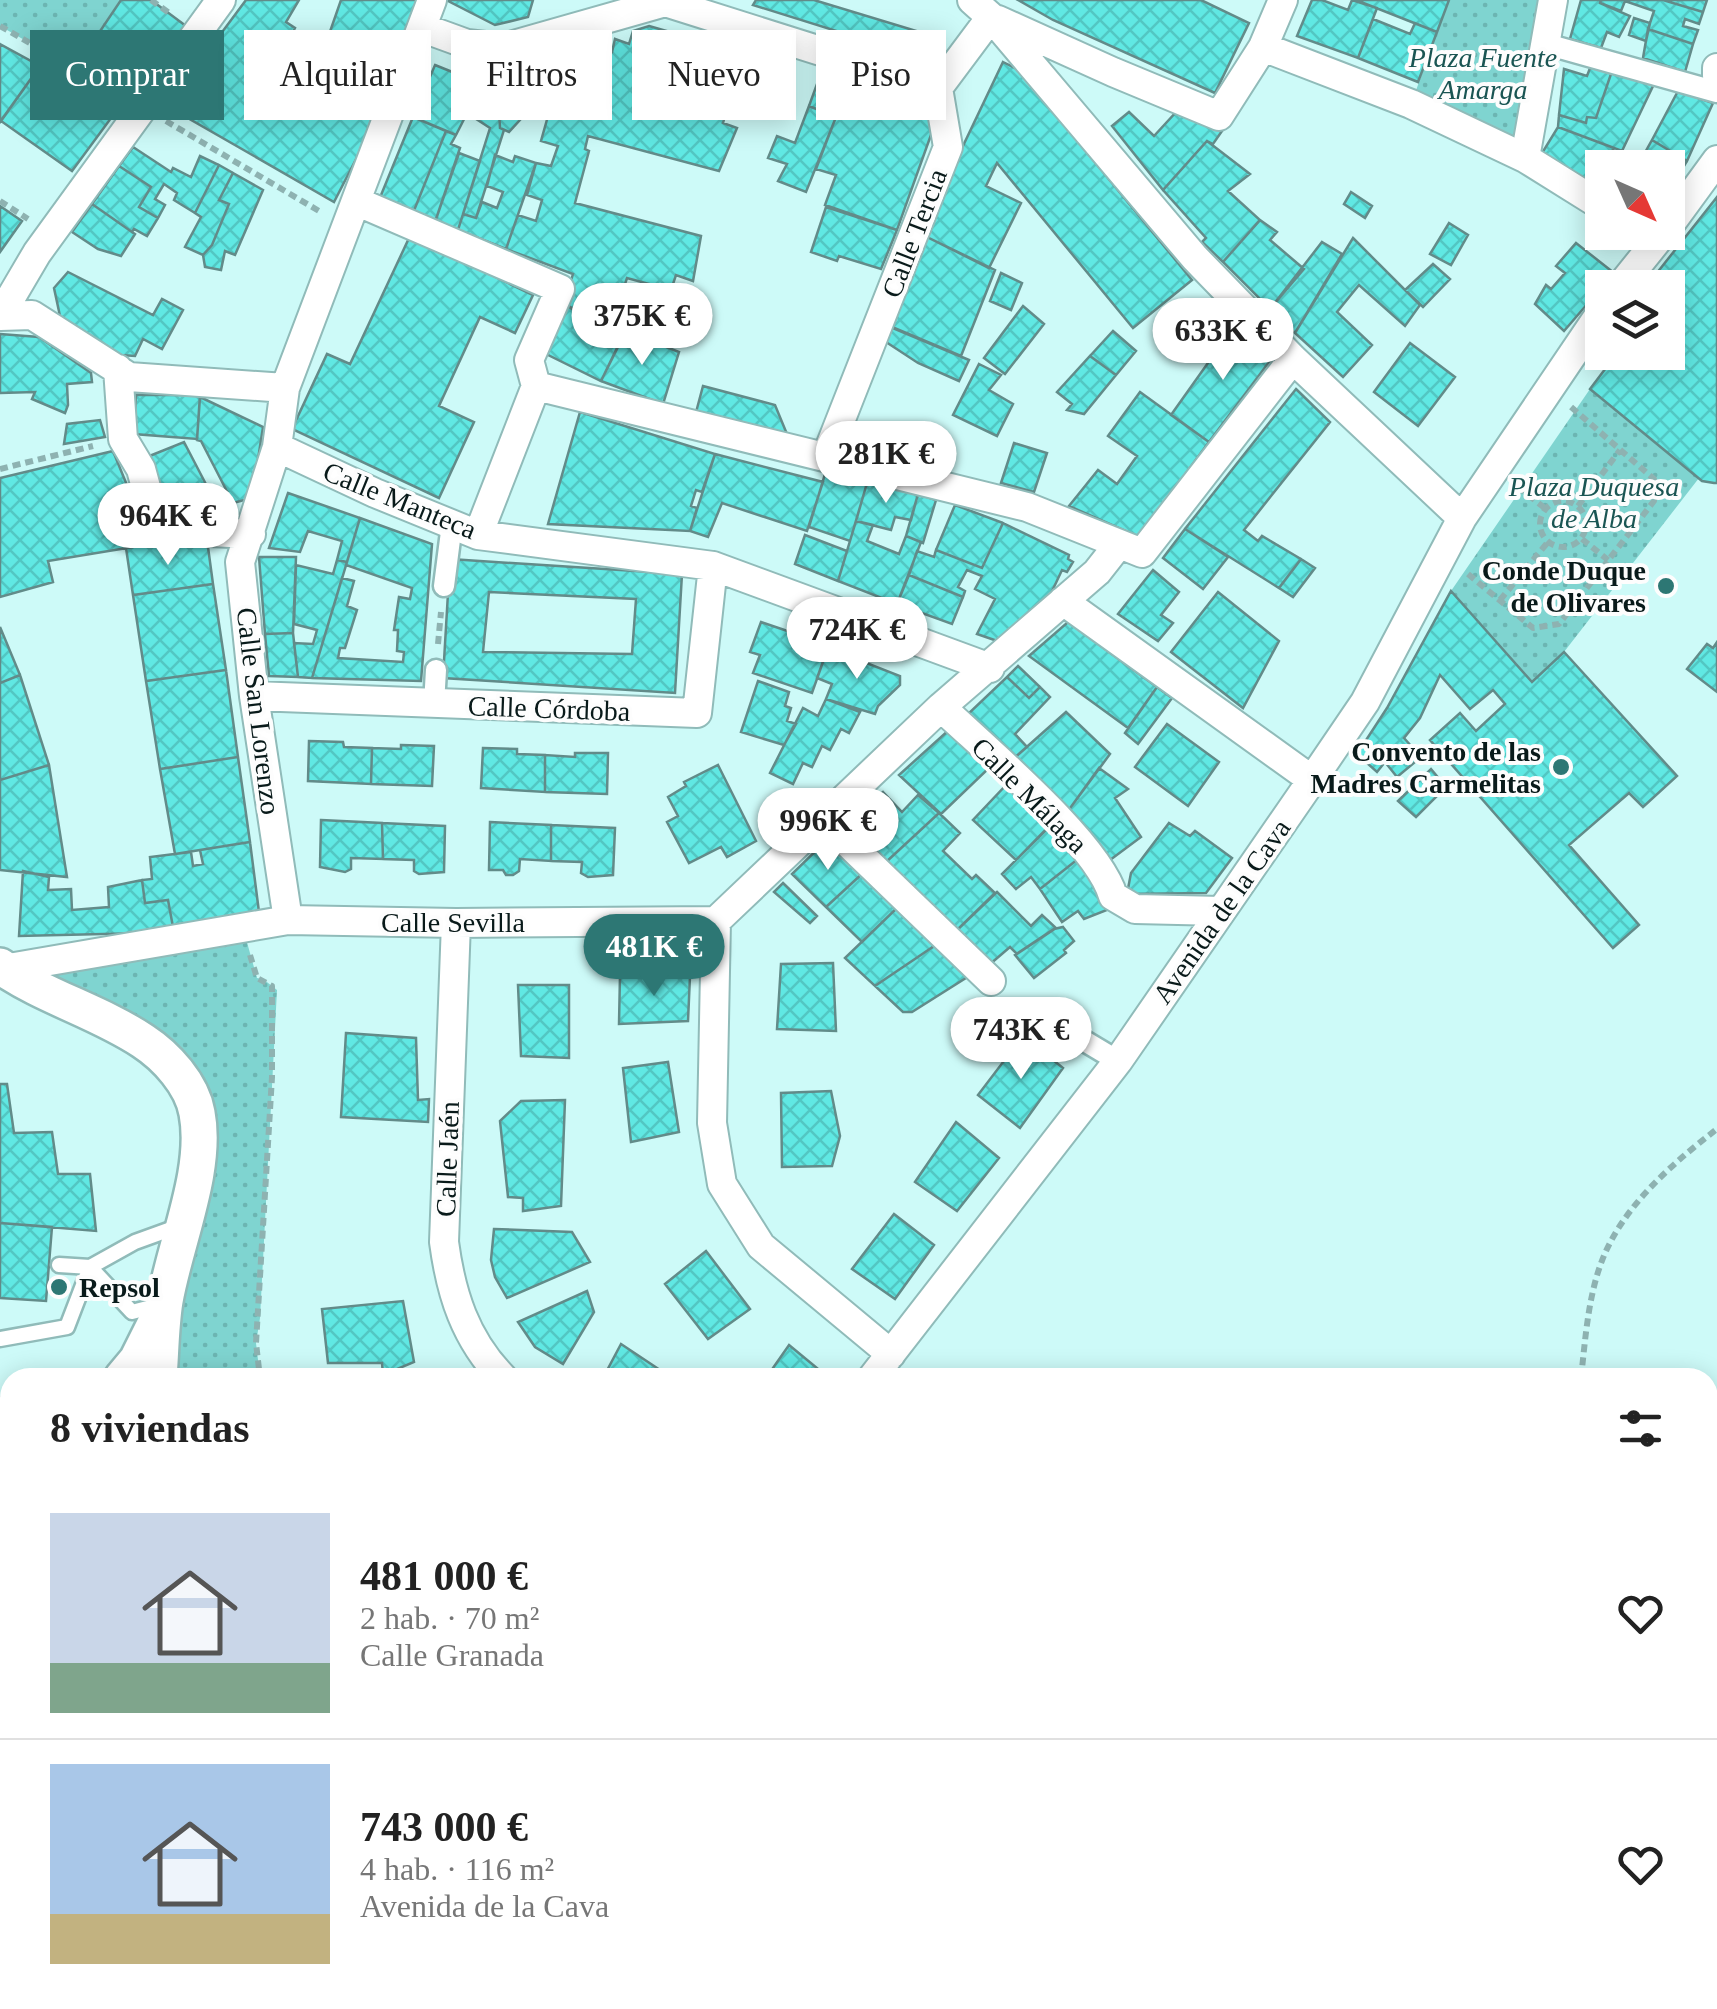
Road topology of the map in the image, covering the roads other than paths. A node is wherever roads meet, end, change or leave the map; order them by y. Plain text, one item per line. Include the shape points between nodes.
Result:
1 (220, 0) edge
2 (432, 0) edge
3 (1283, 0) edge
4 (1552, 0) edge
5 (981, 8) edge
6 (423, 28) junction
7 (1546, 44) junction
8 (1263, 46) junction
9 (816, 50) edge
10 (1717, 68) edge
11 (946, 73) edge
12 (1717, 76) edge
13 (1717, 92) edge
14 (943, 120) edge
15 (1525, 158) junction
16 (1717, 160) edge
17 (1585, 195) edge
18 (1685, 200) edge
19 (352, 214) junction
20 (0, 316) edge
21 (1585, 335) edge
22 (1293, 359) junction
23 (118, 370) junction
24 (536, 386) junction
25 (286, 388) junction
26 (277, 447) junction
27 (826, 457) junction
28 (1462, 518) junction
29 (452, 524) junction
30 (251, 534) junction
31 (478, 535) junction
32 (1131, 549) junction
33 (713, 566) junction
34 (444, 586) road end
35 (1064, 601) junction
36 (990, 668) junction
37 (436, 670) road end
38 (254, 696) junction
39 (434, 704) junction
40 (941, 707) junction
41 (1312, 780) junction
42 (824, 820) junction
43 (1221, 910) junction
44 (288, 920) junction
45 (716, 921) junction
46 (456, 924) junction
47 (2, 968) edge
48 (991, 981) dead end
49 (1036, 1012) dead end
50 (1118, 1061) junction
51 (182, 1225) junction
52 (58, 1265) dead end
53 (90, 1267) junction
54 (165, 1303) junction
55 (0, 1339) edge
56 (891, 1354) junction
57 (131, 1368) edge
58 (160, 1368) edge
59 (495, 1368) edge
60 (880, 1368) edge

1 - 20 street via 37,253
2 - 6 street
3 - 8 street
4 - 7 street
5 - 8 street via 1220,116
5 - 11 street
5 - 22 street via 1196,258
6 - 9 street via 466,44 503,48 665,2
6 - 19 street
7 - 13 street
7 - 15 street
8 - 15 street
10 - 12 street
14 - 27 street, Calle Tercia via 948,147
15 - 17 street
16 - 18 street
19 - 24 street via 560,289 529,360
19 - 25 street
20 - 23 street via 32,316
21 - 28 street, Avenida de la Cava
22 - 28 street
22 - 32 street
23 - 25 street via 130,377
23 - 30 street via 123,439 150,502 190,530
24 - 27 street
24 - 31 street
25 - 26 street
26 - 29 street, Calle Manteca
26 - 30 street, Calle San Lorenzo
27 - 32 street via 1027,508
28 - 41 street, Avenida de la Cava via 1366,702
29 - 31 street, Calle Manteca
29 - 34 street
30 - 38 street, Calle San Lorenzo via 240,562
31 - 33 street, Calle Manteca
32 - 35 street
33 - 36 street, Calle Manteca
33 - 39 street, Calle Córdoba via 697,713
35 - 36 street
35 - 41 street
36 - 40 street
37 - 39 street
38 - 39 street, Calle Córdoba
38 - 44 street, Calle San Lorenzo
40 - 42 street
40 - 43 street, Calle Málaga via 1072,834 1108,878 1113,896 1134,910
41 - 43 street, Avenida de la Cava
42 - 45 street
42 - 48 street
43 - 50 street, Avenida de la Cava
44 - 46 street, Calle Sevilla
44 - 47 street, Calle Sevilla
45 - 46 street, Calle Sevilla
45 - 56 street via 712,1123 722,1184 760,1246
46 - 59 street, Calle Jaén via 444,1242 450,1287 471,1339
47 - 51 street via 106,1018 172,1066 197,1110 197,1161
49 - 50 street
50 - 56 street, Avenida de la Cava
51 - 53 lane
51 - 54 street
52 - 53 lane
53 - 54 lane via 132,1312
53 - 55 lane via 67,1327
54 - 57 street
54 - 58 street
56 - 60 street, Avenida de la Cava

